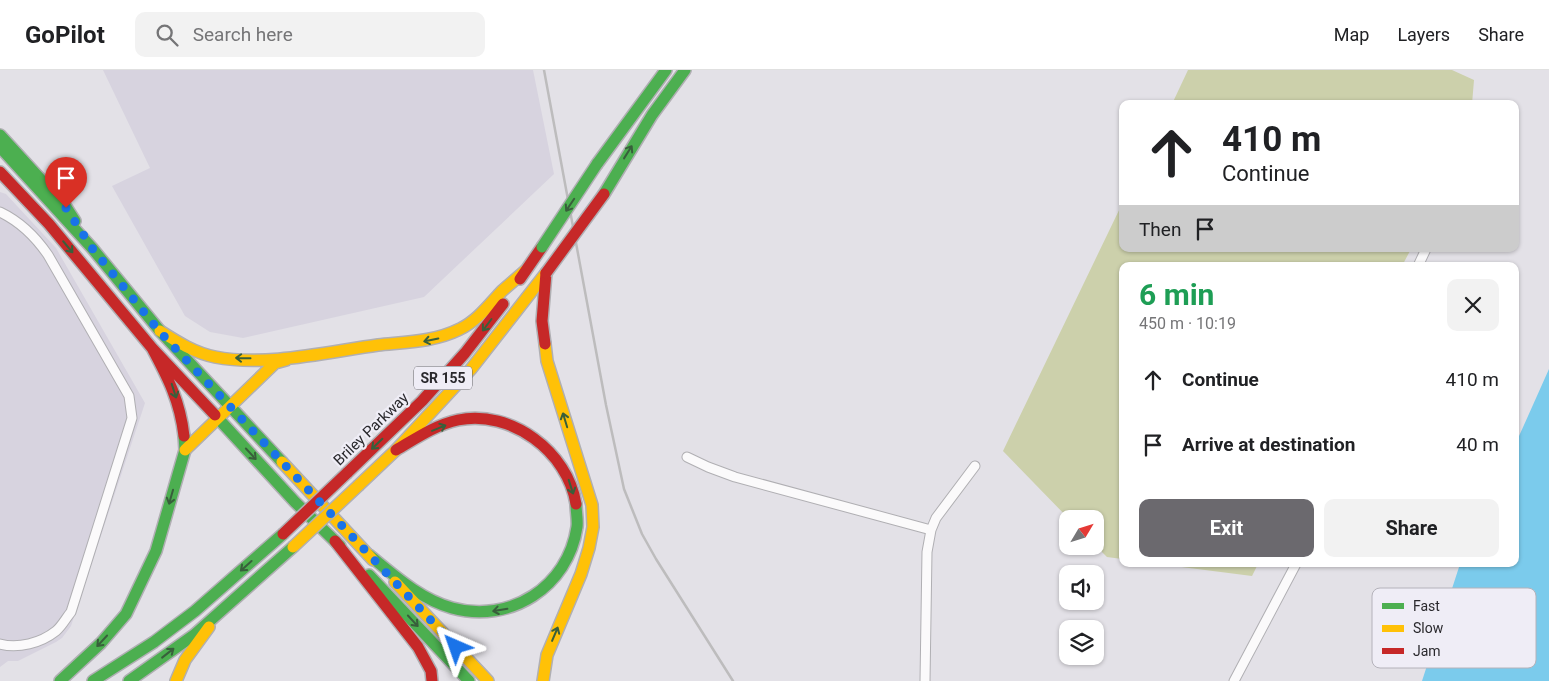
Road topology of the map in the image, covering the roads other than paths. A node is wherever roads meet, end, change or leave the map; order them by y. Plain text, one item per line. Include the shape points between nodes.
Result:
1 (666, 70) edge
2 (685, 70) edge
3 (0, 135) edge
4 (0, 148) edge
5 (0, 172) edge
6 (0, 212) edge
7 (92, 248) junction
8 (525, 271) junction
9 (546, 273) junction
10 (160, 332) junction
11 (152, 348) junction
12 (292, 358) junction
13 (230, 407) junction
14 (218, 418) junction
15 (185, 450) junction
16 (396, 450) junction
17 (688, 457) dead end
18 (975, 466) dead end
19 (930, 530) junction
20 (335, 541) junction
21 (369, 555) junction
22 (1294, 567) edge
23 (216, 616) junction
24 (0, 644) edge
25 (60, 681) edge
26 (93, 681) edge
27 (129, 681) edge
28 (176, 681) edge
29 (432, 681) edge
30 (469, 681) edge
31 (488, 681) edge
32 (543, 681) edge
33 (925, 681) edge
34 (1234, 681) edge

1 -> 8 main road, Briley Parkway / SR 155, bridge via 597,164
9 -> 2 main road, Briley Parkway / SR 155, bridge via 604,194 652,115
3 - 7 main road via 66,208
4 - 7 main road
5 -> 11 main road via 49,224
6 - 24 street via 24,226 48,255 125,389 132,418 71,612 56,631 30,645
7 - 10 main road
8 -> 12 main road via 482,313 463,328 443,337
8 -> 26 main road, Briley Parkway / SR 155, bridge via 465,354 348,473 196,611
9 - 16 main road, Briley Parkway / SR 155 via 472,369
32 -> 9 main road via 547,655 581,574 593,527 592,505 547,361 542,322
12 -> 10 main road via 222,358 199,352
10 - 13 main road
11 - 14 main road
11 -> 15 main road via 172,385 182,418
12 - 13 main road via 275,364
13 - 14 main road
13 - 21 main road
14 - 15 main road
14 -> 20 main road
15 -> 25 main road via 156,551 126,614 101,643
16 -> 21 main road via 445,425 468,419 493,421 529,435 559,461 570,481 576,502 573,546 563,567 532,599 512,608 481,613 433,601
16 - 23 main road, Briley Parkway / SR 155, bridge
17 - 19 street via 735,477
18 - 19 street
19 - 33 street
20 - 29 main road via 418,647 431,670
20 -> 30 main road
21 - 31 main road
22 - 34 street
27 -> 23 main road, Briley Parkway / SR 155
23 - 28 main road via 185,660

